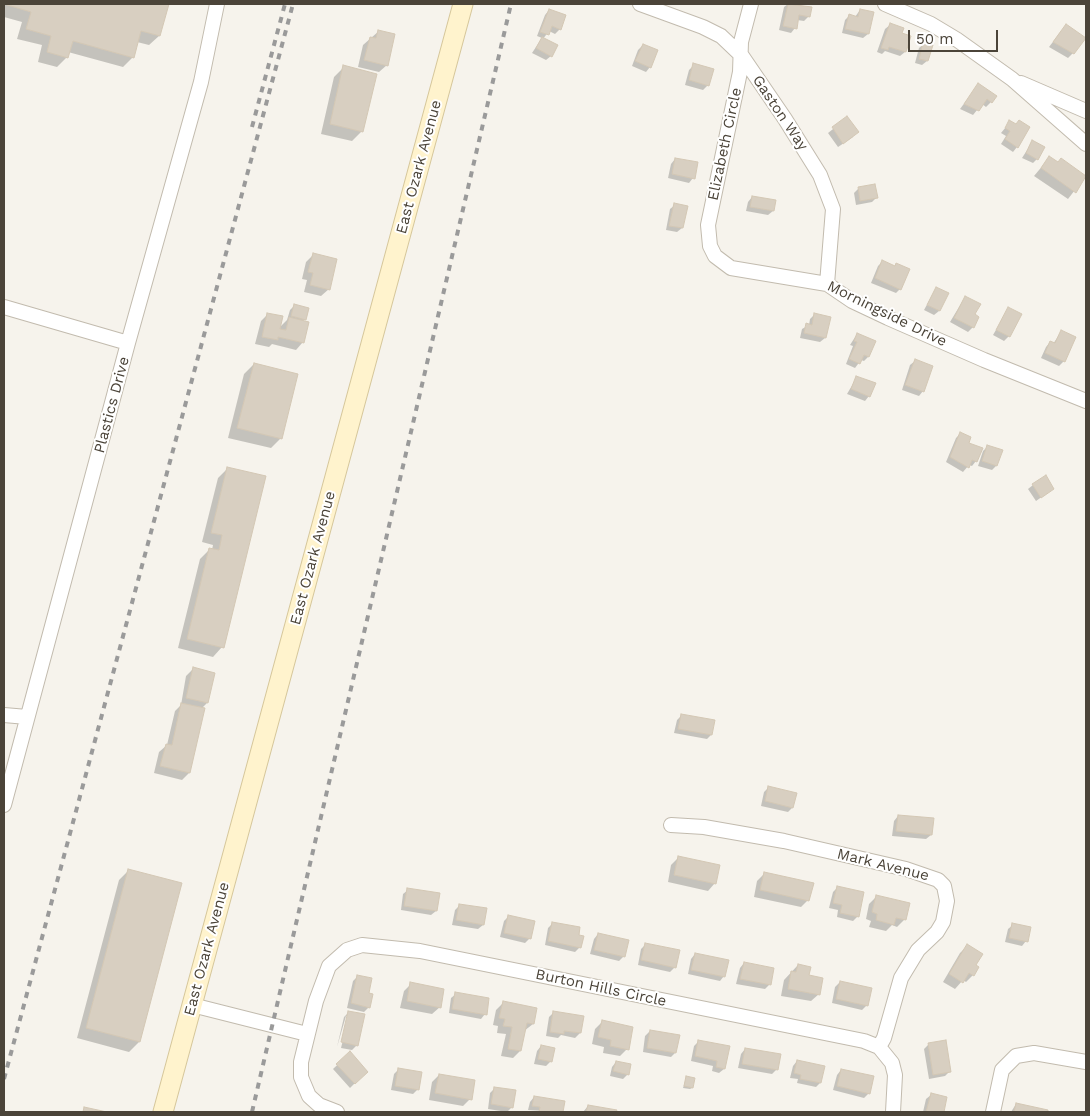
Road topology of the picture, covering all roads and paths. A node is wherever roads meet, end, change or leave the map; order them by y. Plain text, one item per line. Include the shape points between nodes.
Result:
1 (217, 4) edge
2 (463, 4) edge
3 (640, 4) edge
4 (751, 4) edge
5 (885, 4) edge
6 (742, 56) junction
7 (1012, 79) junction
8 (1086, 111) edge
9 (1086, 144) edge
10 (708, 225) joint
11 (827, 284) junction
12 (4, 307) edge
13 (128, 343) junction
14 (1086, 400) edge
15 (4, 715) edge
16 (26, 717) junction
17 (4, 805) edge
18 (670, 825) dead end
19 (192, 1005) junction
20 (307, 1034) junction
21 (879, 1047) junction
22 (1086, 1062) edge
23 (163, 1112) edge
24 (337, 1112) edge
25 (893, 1112) edge
26 (993, 1112) edge

1 - 13 street, Plastics Drive via 201,82
2 - 19 main road, East Ozark Avenue
3 - 6 street, Gaston Way via 721,36
4 - 6 street, Elizabeth Circle via 741,42
5 - 7 street via 931,24
6 - 10 street, Elizabeth Circle
6 - 11 street, Gaston Way via 811,160 829,195 834,222
7 - 8 street
7 - 9 street
10 - 11 street, Morningside Drive via 710,246 715,256 731,268
11 - 14 street, Morningside Drive via 852,301 984,360
12 - 13 street
13 - 16 street, Plastics Drive
15 - 16 street
16 - 17 street, Plastics Drive
18 - 21 street, Mark Avenue via 704,827 784,841 906,869 938,880 944,886 947,901 943,922 918,950 901,978
19 - 20 street
19 - 23 main road, East Ozark Avenue
20 - 21 street, Burton Hills Circle via 329,966 348,950 362,945 420,951 864,1041
20 - 24 street, Burton Hills Circle via 301,1066 304,1087 319,1105
21 - 25 street via 892,1063 895,1075
22 - 26 street via 1034,1053 1016,1056 1002,1070

